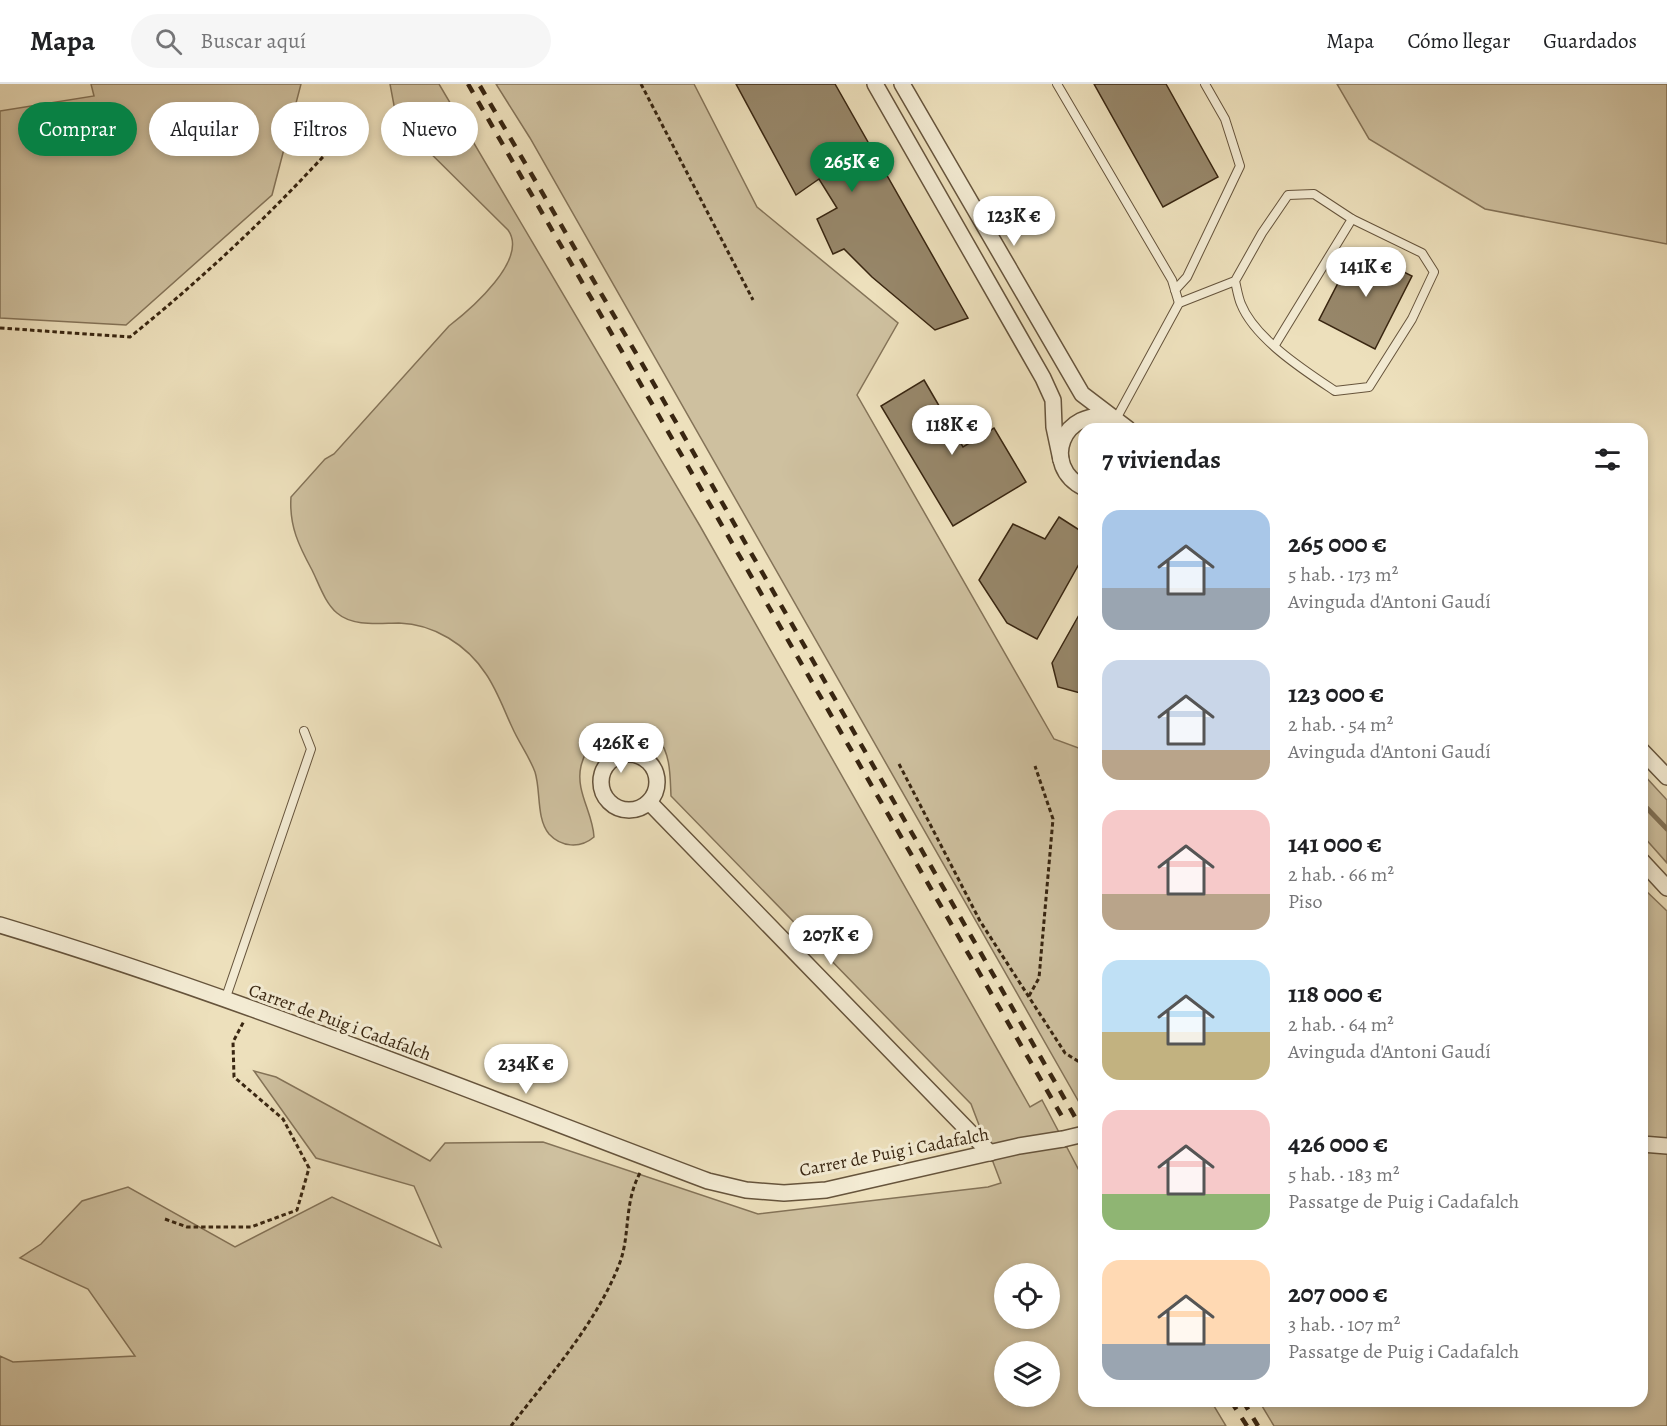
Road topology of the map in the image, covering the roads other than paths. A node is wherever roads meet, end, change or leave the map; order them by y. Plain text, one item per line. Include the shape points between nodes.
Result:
1 (875, 84) edge
2 (902, 84) edge
3 (1057, 84) edge
4 (1205, 84) edge
5 (1352, 219) junction
6 (1235, 281) junction
7 (1175, 290) junction
8 (1179, 303) junction
9 (1275, 345) junction
10 (1119, 423) edge
11 (1121, 423) edge
12 (1122, 423) edge
13 (1061, 460) junction
14 (1078, 485) edge
15 (304, 731) dead end
16 (1648, 757) edge
17 (1667, 777) edge
18 (649, 802) dead end
19 (1648, 867) edge
20 (1667, 888) edge
21 (0, 925) edge
22 (225, 1000) junction
23 (1078, 1135) edge
24 (1648, 1144) edge
25 (1667, 1146) edge
26 (990, 1153) junction

1 - 13 street via 1043,378 1053,400
2 - 11 street via 1082,394
3 - 7 lane
4 - 7 lane via 1225,120 1240,166 1187,277
5 - 6 lane via 1314,194 1288,195
5 - 9 lane
5 - 9 lane via 1422,253 1434,272 1412,319 1369,387 1335,391
6 - 8 lane
6 - 9 lane via 1242,306
7 - 8 lane
8 - 12 lane
10 - 13 street via 1099,415 1078,421 1063,440
13 - 14 street via 1066,473
15 - 22 lane via 311,749
16 - 17 street
18 - 26 street
19 - 20 street
21 - 22 street, Carrer de Puig i Cadafalch
22 - 26 street, Carrer de Puig i Cadafalch via 708,1181 746,1190 825,1190
23 - 26 street, Carrer de Puig i Cadafalch, bridge
24 - 25 street

